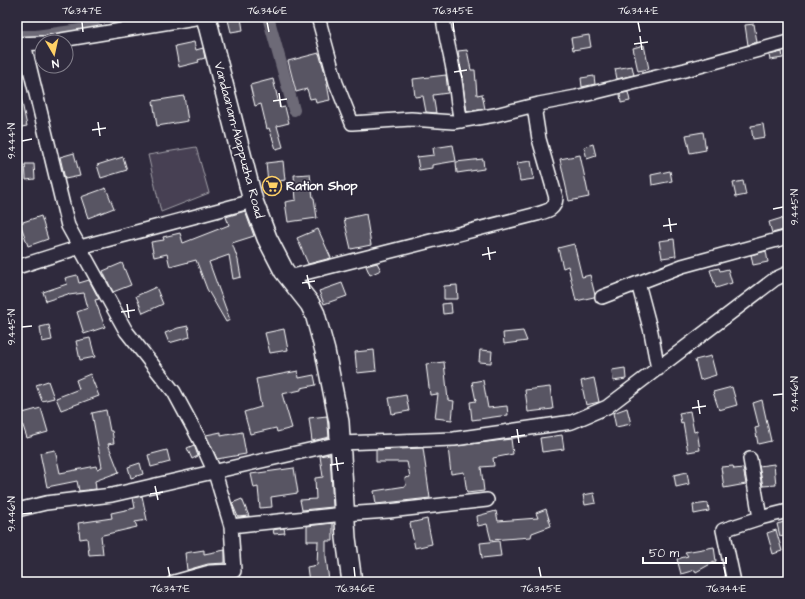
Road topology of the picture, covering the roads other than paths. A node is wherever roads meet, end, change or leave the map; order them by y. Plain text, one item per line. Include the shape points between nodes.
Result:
1 (201, 17) edge
2 (206, 17) edge
3 (318, 17) edge
4 (443, 17) edge
5 (74, 38) edge
6 (788, 42) edge
7 (34, 43) edge
8 (20, 44) edge
9 (539, 104) junction
10 (461, 121) junction
11 (253, 201) junction
12 (788, 237) edge
13 (80, 247) junction
14 (17, 267) edge
15 (788, 272) edge
16 (289, 277) junction
17 (638, 283) junction
18 (602, 297) dead end
19 (658, 369) junction
20 (340, 444) junction
21 (750, 459) dead end
22 (215, 473) junction
23 (486, 500) dead end
24 (17, 510) edge
25 (788, 511) edge
26 (344, 514) junction
27 (760, 518) junction
28 (232, 526) junction
29 (208, 577) edge
30 (174, 582) edge
31 (352, 582) edge
32 (734, 582) edge

1 - 5 street
2 - 11 main road, Vandaanam-Alappuzha Road
3 - 10 street via 336,83 352,123 411,119
4 - 10 street
6 - 9 street via 685,70
7 - 8 street
8 - 13 street via 68,226
9 - 10 street
9 - 16 street via 535,113 539,139 556,198 552,209
11 - 13 street
11 - 16 main road, Vandaanam-Alappuzha Road via 267,238
12 - 17 street via 682,266
13 - 14 street
13 - 22 street via 126,331 174,392
15 - 19 street via 775,279
16 - 20 main road, Vandaanam-Alappuzha Road via 315,314 339,422
17 - 18 street
17 - 19 street
19 - 20 street via 607,407 572,422 454,439
20 - 22 street
20 - 26 main road, Vandaanam-Alappuzha Road
21 - 27 street
22 - 24 street via 112,495 46,503
22 - 28 street
23 - 26 street
25 - 27 street
26 - 28 street
26 - 31 main road, Vandaanam-Alappuzha Road
27 - 32 street via 723,530
28 - 29 street via 234,571
29 - 30 street

